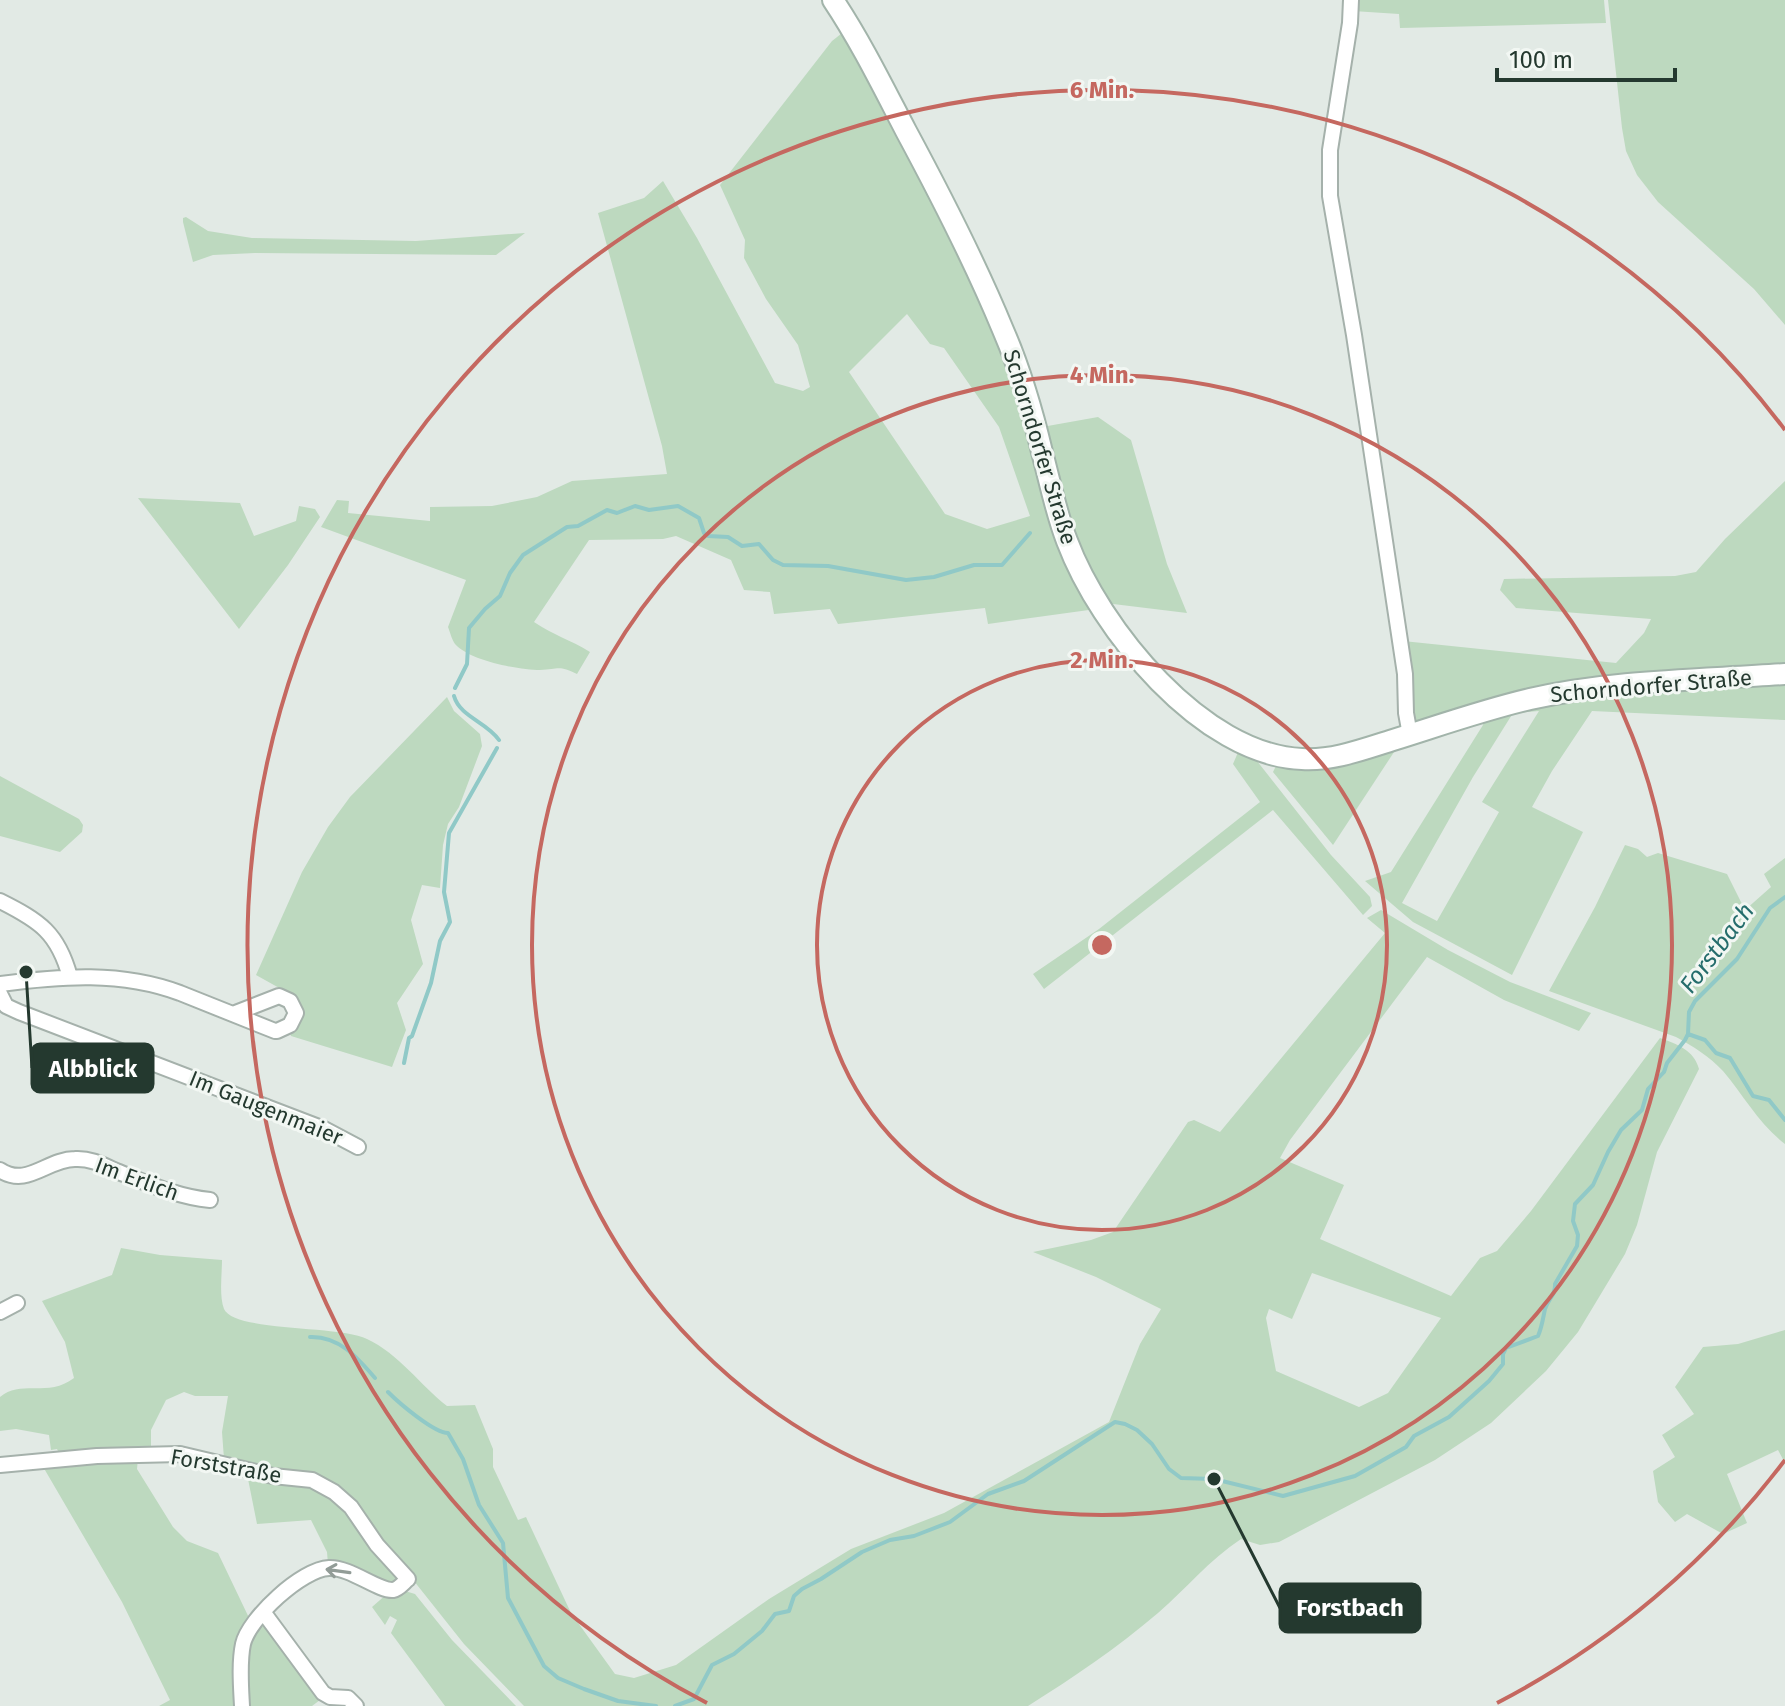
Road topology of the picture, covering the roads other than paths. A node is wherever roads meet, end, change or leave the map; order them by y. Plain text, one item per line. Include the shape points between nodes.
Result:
1 (833, 0) edge
2 (1351, 0) edge
3 (1785, 674) edge
4 (1410, 735) junction
5 (0, 901) edge
6 (70, 977) junction
7 (0, 984) edge
8 (0, 994) edge
9 (233, 1014) dead end
10 (358, 1147) dead end
11 (0, 1170) edge
12 (210, 1200) dead end
13 (17, 1303) dead end
14 (0, 1312) edge
15 (0, 1465) edge
16 (264, 1613) junction
17 (242, 1706) edge
18 (356, 1706) edge

1 - 4 main road, Schorndorfer Straße via 868,57 982,281 1021,377 1073,556 1131,647 1195,713 1259,751 1317,759
2 - 4 street via 1329,184
3 - 4 main road, Schorndorfer Straße via 1572,691
5 - 6 street via 48,931
6 - 7 street
6 - 9 street via 140,981
8 - 10 street, Im Gaugenmaier via 4,1004 19,1012 324,1129
11 - 12 street, Im Erlich via 19,1177 80,1159 185,1197
13 - 14 street
15 -> 16 street, Forststraße via 174,1454 312,1480 351,1507 408,1579 390,1590 326,1568 299,1579
16 - 17 street via 243,1643
16 - 18 street via 323,1693 348,1698

